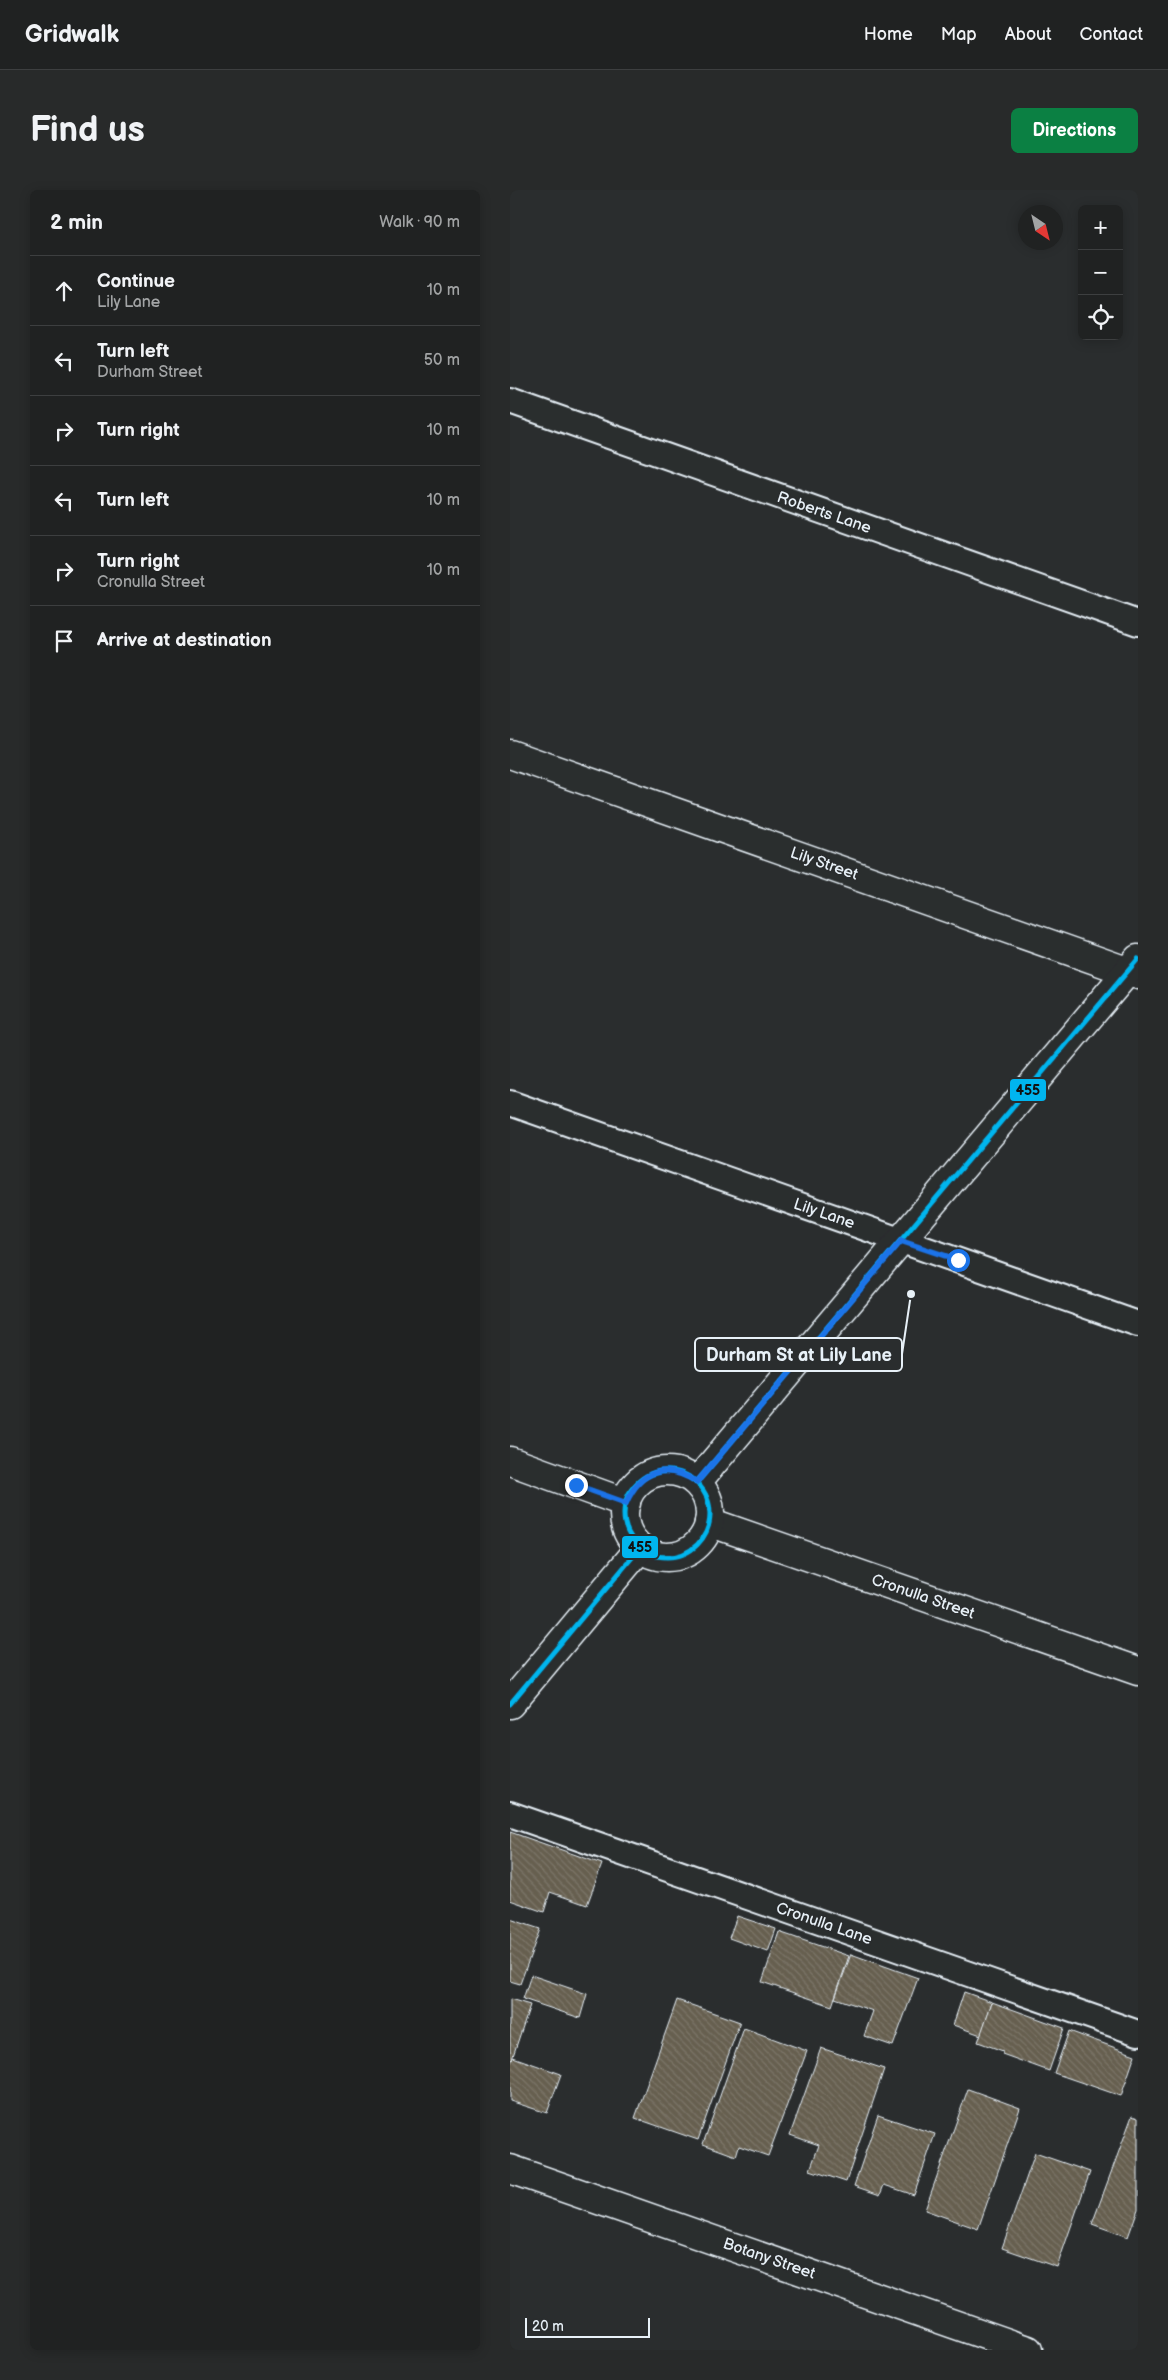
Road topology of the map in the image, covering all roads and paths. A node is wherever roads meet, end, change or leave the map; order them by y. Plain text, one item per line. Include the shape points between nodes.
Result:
1 (510, 401) edge
2 (1138, 624) edge
3 (510, 754) edge
4 (1135, 968) edge
5 (510, 1103) edge
6 (901, 1241) junction
7 (1138, 1324) edge
8 (510, 1461) edge
9 (697, 1482) junction
10 (626, 1503) junction
11 (709, 1522) junction
12 (640, 1548) junction
13 (1138, 1670) edge
14 (510, 1704) edge
15 (510, 1814) edge
16 (1138, 2033) edge
17 (510, 2169) edge
18 (1028, 2350) edge

1 - 2 lane, Roberts Lane
3 - 4 street, Lily Street
4 - 6 street
5 - 6 lane, Lily Lane
6 - 7 lane, Lily Lane
6 - 9 street
8 - 10 street
9 - 10 street via 684,1474 655,1472 642,1478
9 - 11 street via 706,1494
10 - 12 street via 626,1527
11 - 12 street via 699,1542 681,1554 667,1557
11 - 13 street, Cronulla Street
12 - 14 street
15 - 16 lane, Cronulla Lane
17 - 18 street, Botany Street

